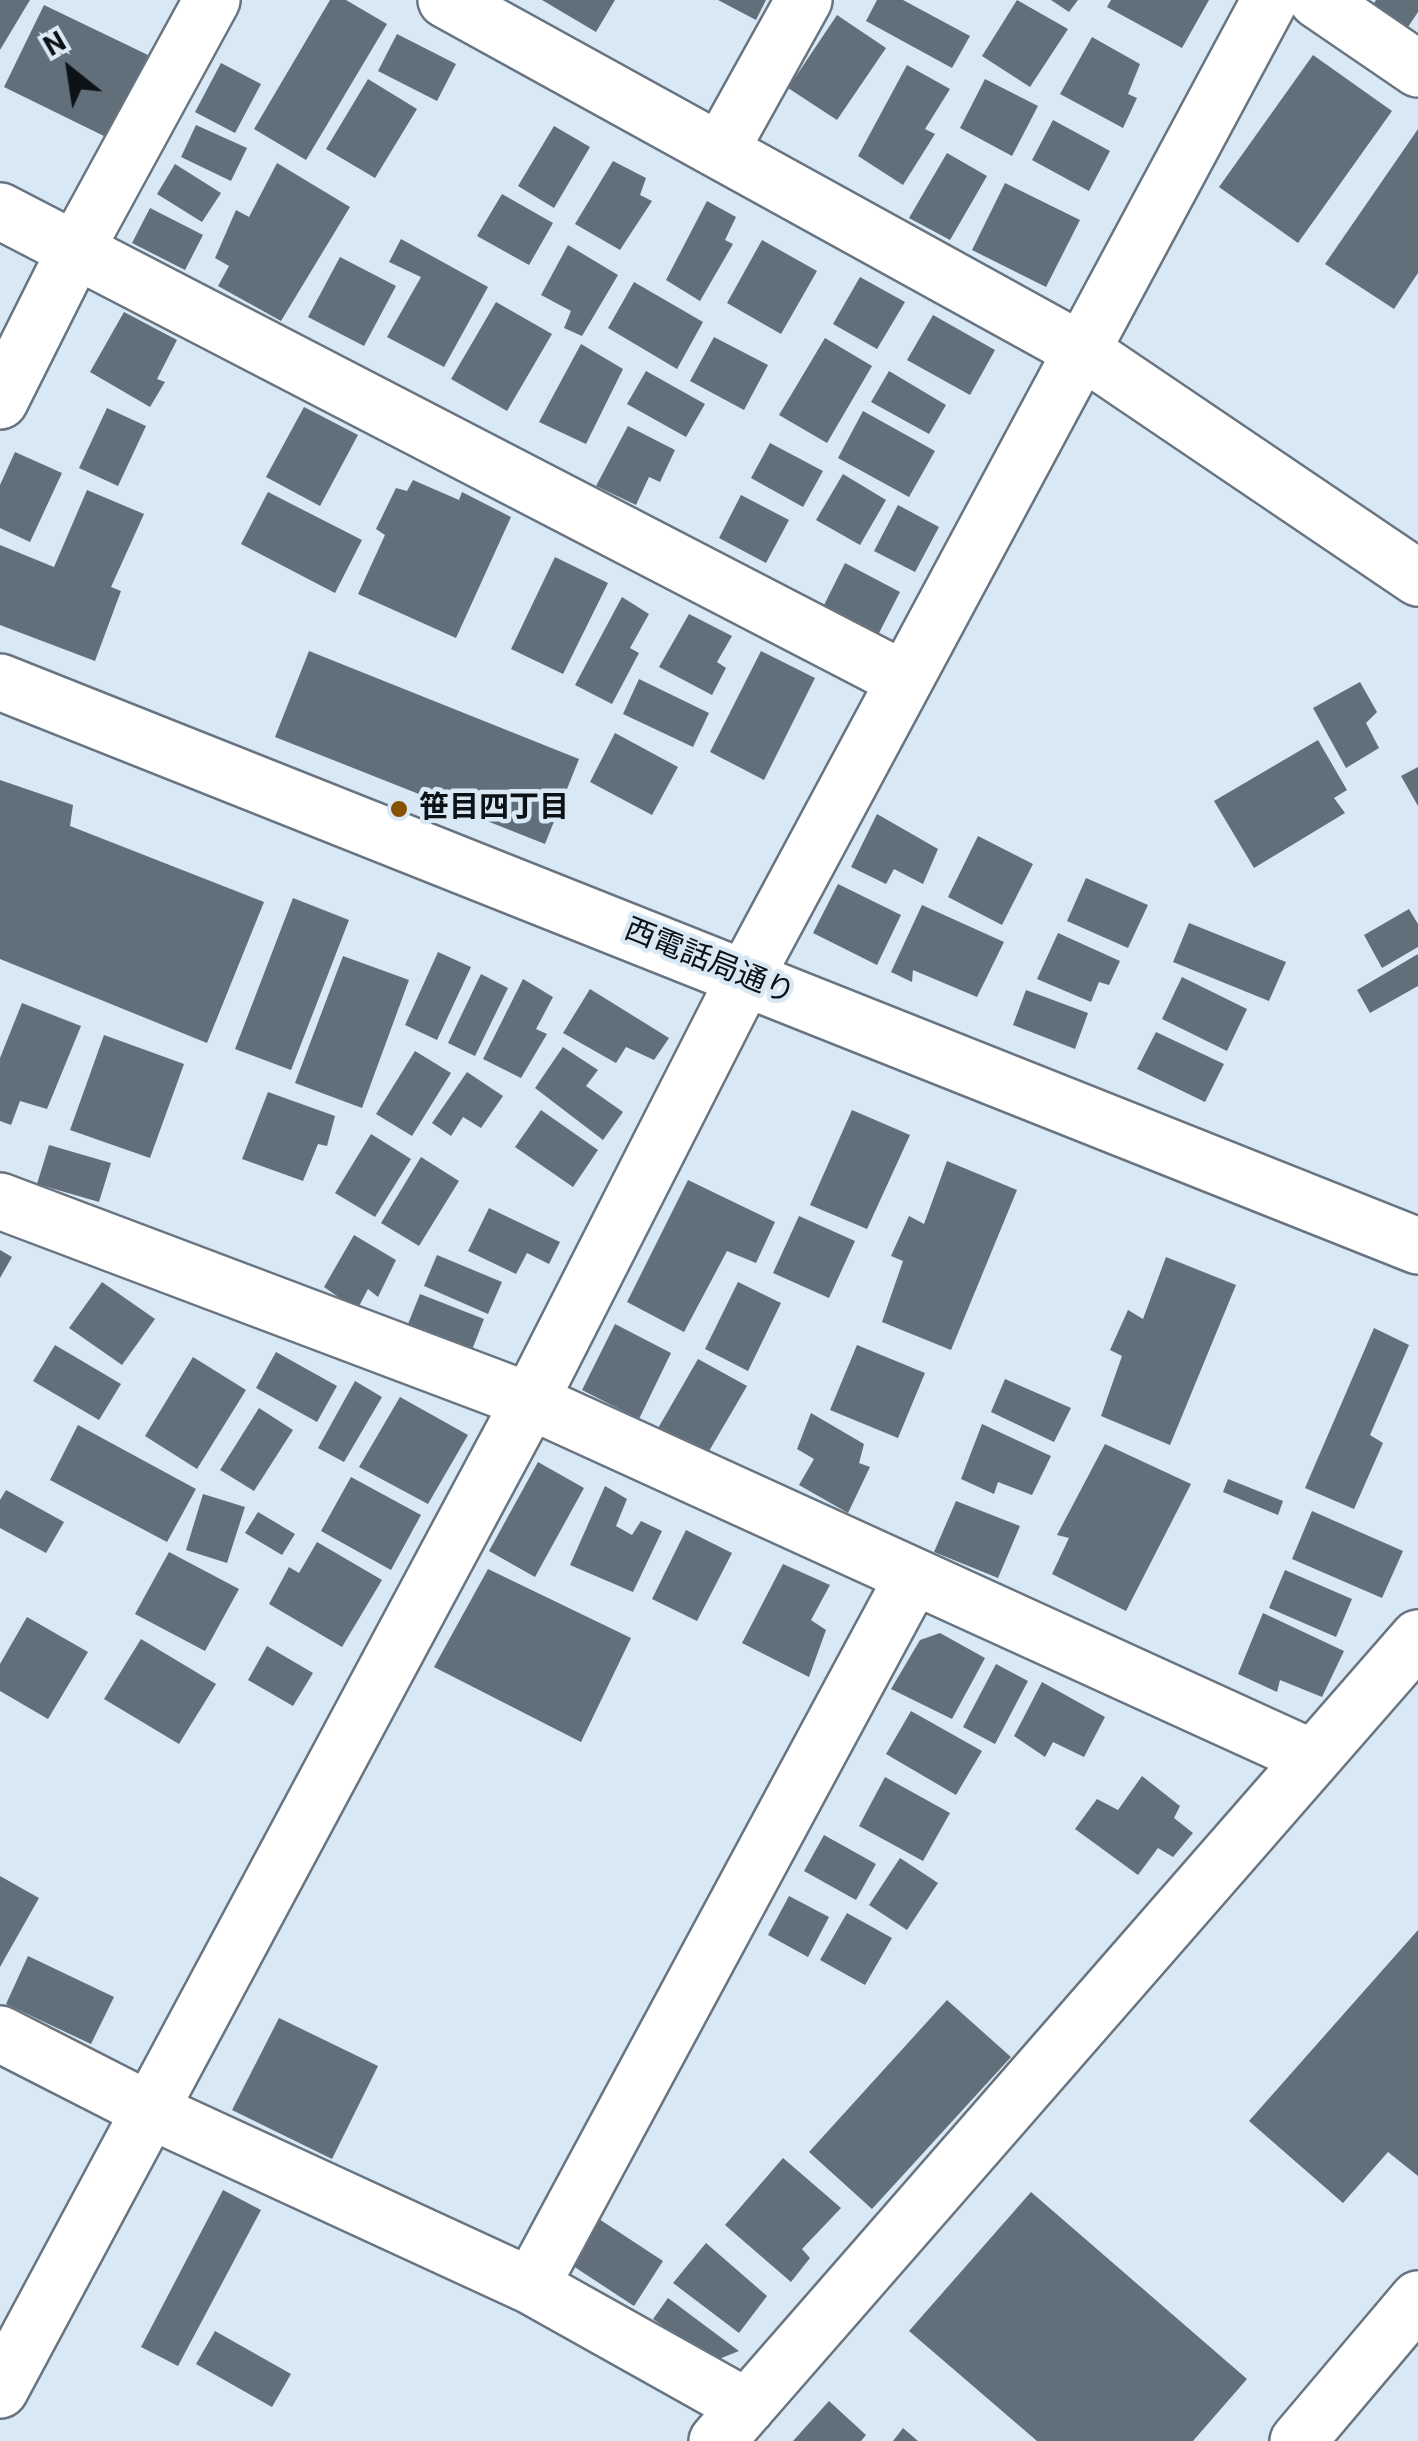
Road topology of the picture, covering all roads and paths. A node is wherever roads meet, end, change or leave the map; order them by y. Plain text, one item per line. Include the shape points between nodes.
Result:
1 (212, 0) edge
2 (446, 0) edge
3 (804, 0) edge
4 (1270, 0) edge
5 (1317, 0) edge
6 (1418, 69) edge
7 (720, 151) junction
8 (0, 211) edge
9 (74, 251) junction
10 (1084, 352) junction
11 (0, 401) edge
12 (1418, 578) edge
13 (905, 680) junction
14 (0, 682) edge
15 (746, 978) junction
16 (0, 1201) edge
17 (1418, 1246) edge
18 (530, 1401) junction
19 (914, 1576) junction
20 (1418, 1638) edge
21 (1314, 1758) junction
22 (0, 2034) edge
23 (150, 2110) junction
24 (531, 2286) junction
25 (1417, 2302) edge
26 (0, 2390) edge
27 (732, 2424) edge
28 (1298, 2441) edge

1 - 9 street
2 - 7 street
3 - 7 street
4 - 10 street
5 - 6 street
7 - 10 street
8 - 9 street
9 - 11 street
9 - 13 street
10 - 12 street
10 - 13 street
13 - 15 street
14 - 15 street, 西電話局通り
15 - 17 street, 西電話局通り
15 - 18 street
16 - 18 street
18 - 19 street
18 - 23 street
19 - 21 street
19 - 24 street
20 - 21 street
21 - 27 street
22 - 23 street
23 - 24 street
23 - 26 street
24 - 27 street
25 - 28 street

